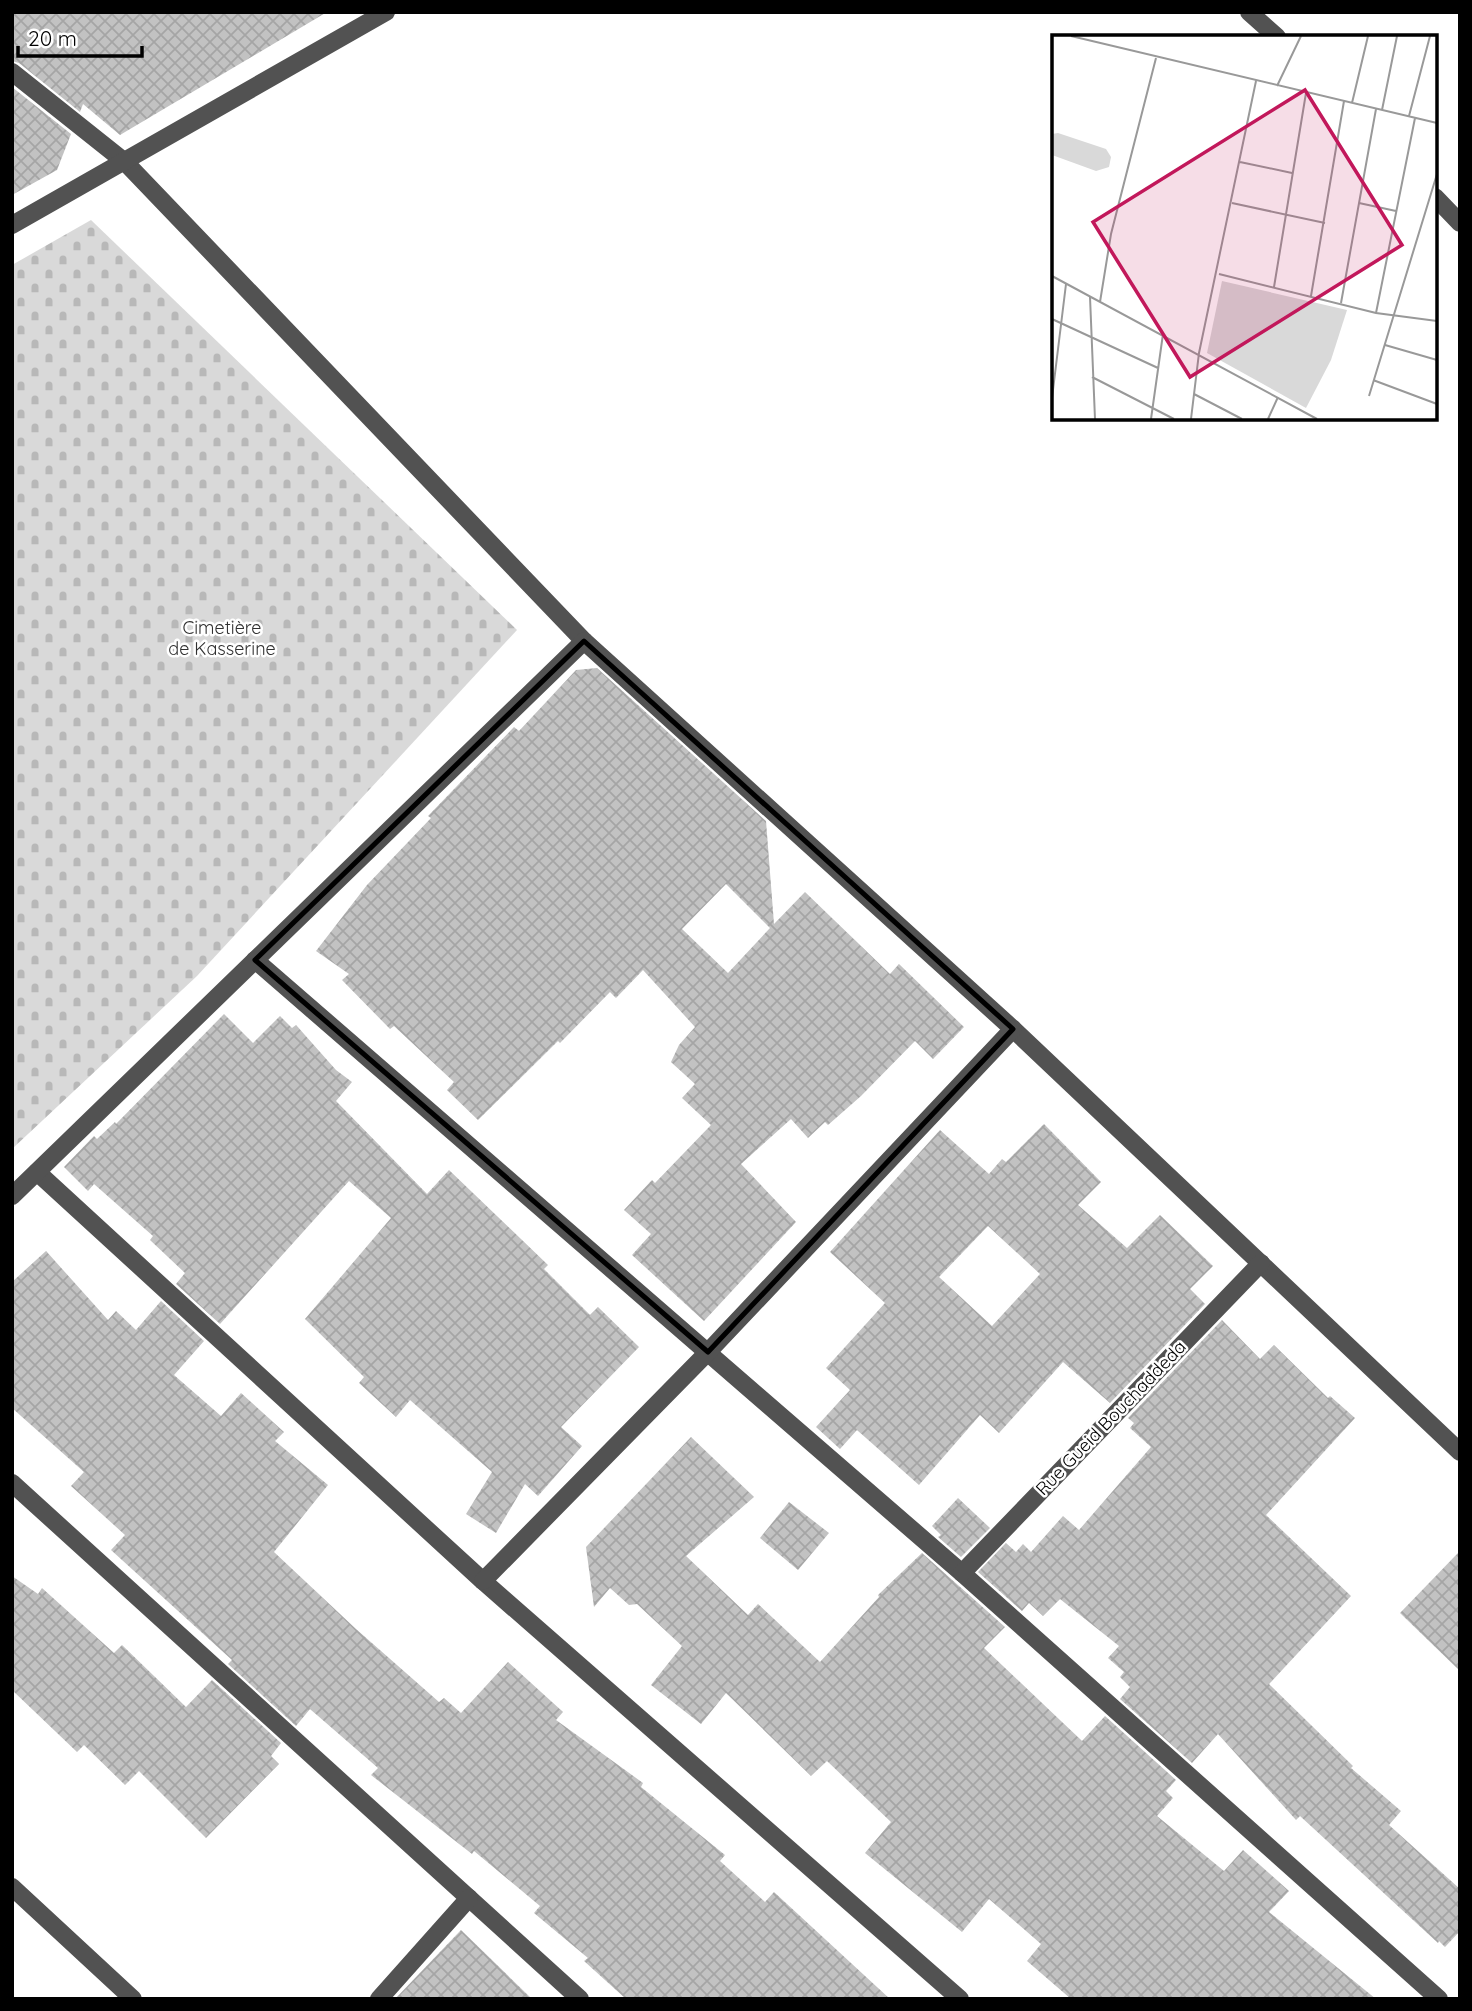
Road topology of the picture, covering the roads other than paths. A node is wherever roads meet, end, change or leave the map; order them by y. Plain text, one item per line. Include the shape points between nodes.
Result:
1 (386, 12) edge
2 (1249, 12) edge
3 (1275, 35) edge
4 (12, 72) edge
5 (125, 162) junction
6 (1437, 199) edge
7 (1460, 223) edge
8 (12, 225) edge
9 (584, 641) junction
10 (255, 960) junction
11 (1013, 1029) junction
12 (37, 1172) junction
13 (12, 1196) edge
14 (1261, 1263) junction
15 (708, 1352) junction
16 (1460, 1452) edge
17 (12, 1483) edge
18 (962, 1573) junction
19 (482, 1581) junction
20 (12, 1887) edge
21 (469, 1898) junction
22 (133, 1999) edge
23 (379, 1999) edge
24 (580, 1999) edge
25 (960, 1999) edge
26 (1440, 1999) edge

1 - 5 street
2 - 3 street
4 - 5 street
5 - 8 street
5 - 9 street
6 - 7 street
9 - 10 street
9 - 11 street
10 - 12 street
10 - 15 street
11 - 14 street
11 - 15 street
12 - 13 street
12 - 19 street
14 - 16 street
14 - 18 street, Rue Gueid Bouchaddeda
15 - 18 street
15 - 19 street
17 - 21 street
18 - 26 street
19 - 25 street
20 - 22 street
21 - 23 street
21 - 24 street

